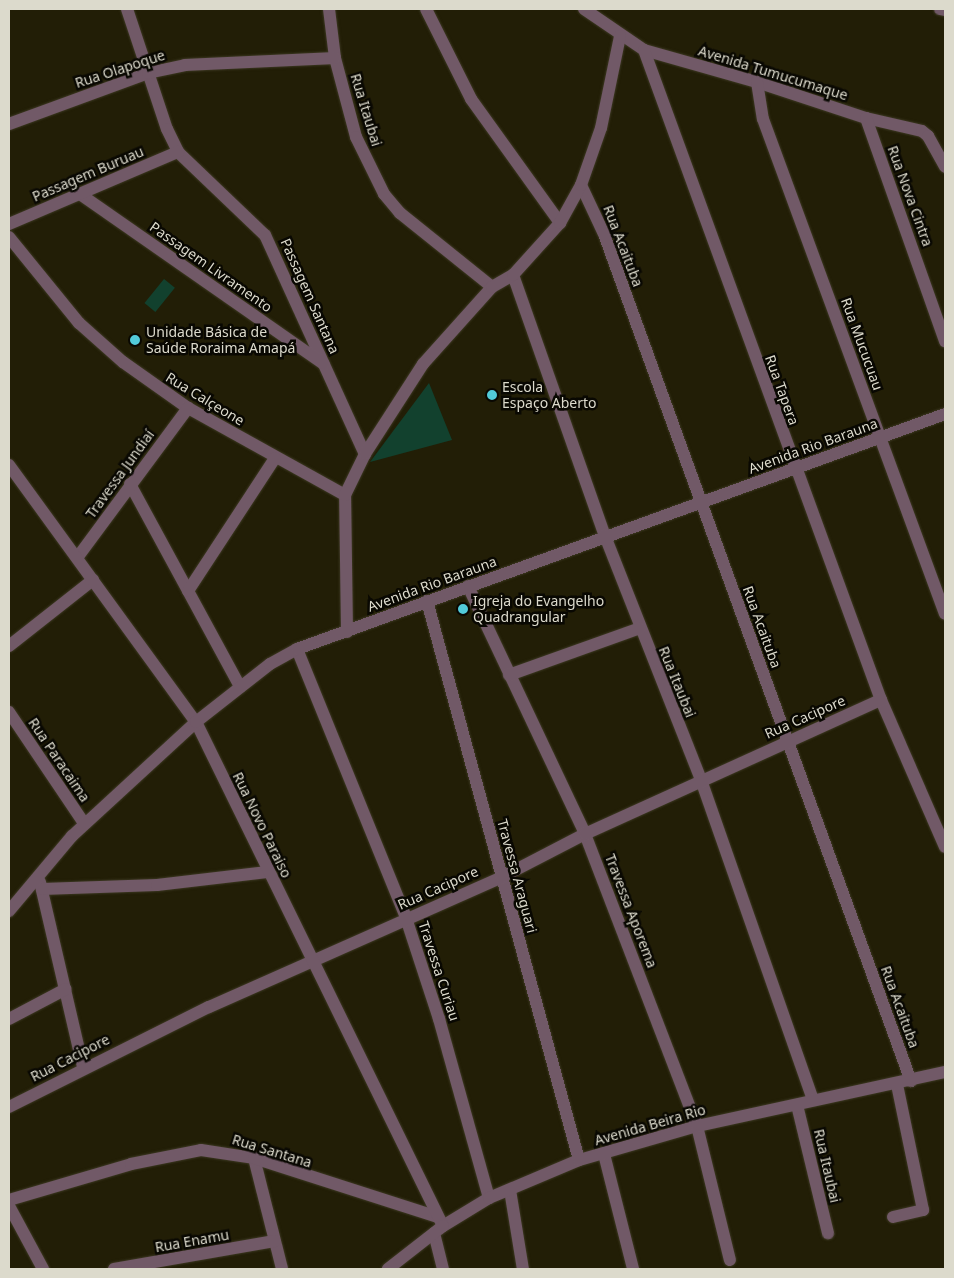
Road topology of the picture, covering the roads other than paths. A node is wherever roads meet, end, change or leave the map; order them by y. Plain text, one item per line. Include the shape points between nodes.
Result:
1 (127, 9) edge
2 (329, 9) edge
3 (426, 9) edge
4 (584, 9) edge
5 (940, 9) edge
6 (945, 10) edge
7 (620, 36) junction
8 (644, 50) junction
9 (335, 58) junction
10 (148, 73) junction
11 (757, 82) junction
12 (866, 118) junction
13 (9, 124) edge
14 (178, 152) junction
15 (945, 168) edge
16 (581, 184) junction
17 (80, 194) junction
18 (560, 222) junction
19 (9, 224) edge
20 (9, 237) edge
21 (513, 275) junction
22 (492, 287) junction
23 (945, 341) edge
24 (324, 364) junction
25 (188, 408) junction
26 (945, 414) edge
27 (880, 437) junction
28 (365, 454) junction
29 (275, 458) junction
30 (9, 465) edge
31 (794, 468) junction
32 (130, 484) junction
33 (345, 495) junction
34 (700, 503) junction
35 (605, 536) junction
36 (77, 558) junction
37 (93, 580) junction
38 (468, 586) junction
39 (188, 591) junction
40 (427, 601) junction
41 (945, 614) edge
42 (640, 628) junction
43 (347, 632) junction
44 (9, 646) edge
45 (297, 649) junction
46 (509, 675) junction
47 (240, 687) junction
48 (880, 700) junction
49 (9, 712) edge
50 (196, 722) junction
51 (789, 741) junction
52 (701, 780) junction
53 (84, 823) junction
54 (585, 834) junction
55 (945, 848) edge
56 (267, 872) junction
57 (502, 877) junction
58 (40, 884) junction
59 (9, 911) edge
60 (406, 918) junction
61 (311, 961) junction
62 (66, 989) junction
63 (9, 1019) edge
64 (83, 1067) junction
65 (945, 1072) edge
66 (911, 1081) junction
67 (896, 1084) junction
68 (813, 1100) junction
69 (797, 1105) junction
70 (9, 1106) edge
71 (697, 1126) junction
72 (604, 1154) junction
73 (254, 1158) junction
74 (579, 1160) junction
75 (510, 1190) junction
76 (489, 1198) junction
77 (9, 1200) edge
78 (9, 1206) edge
79 (893, 1217) dead end
80 (438, 1226) junction
81 (828, 1234) dead end
82 (275, 1241) junction
83 (730, 1260) dead end
84 (43, 1269) edge
85 (114, 1269) edge
86 (282, 1269) edge
87 (388, 1269) edge
88 (443, 1269) edge
89 (524, 1269) edge
90 (633, 1269) edge

1 - 10 street, Passagem Santana
2 - 9 street, Rua Itaubai
3 - 18 street via 470,98
4 - 7 street, Avenida Tumucumaque
5 - 6 street
7 - 8 street, Avenida Tumucumaque
7 - 16 street via 603,120
8 - 11 street, Avenida Tumucumaque
8 - 31 street, Rua Tapera
9 - 10 street, Rua Olapoque via 185,64
9 - 22 street, Rua Itaubai via 356,137 384,194 400,213
10 - 13 street, Rua Olapoque
10 - 14 street, Passagem Santana
11 - 12 street, Avenida Tumucumaque
11 - 27 street, Rua Mucucuau via 763,119
12 - 15 street, Avenida Tumucumaque via 922,131
12 - 23 street, Rua Nova Cintra
14 - 17 street, Passagem Buruau
14 - 24 street, Passagem Santana via 266,235
16 - 18 street
16 - 34 street, Rua Acaituba via 604,234
17 - 19 street, Passagem Buruau
17 - 24 street, Passagem Livramento
18 - 21 street
20 - 25 street, Rua Calçeone via 79,323 123,362
21 - 22 street
21 - 35 street, Rua Itaubai
22 - 28 street via 423,364
24 - 28 street, Passagem Santana
25 - 29 street, Rua Calçeone
25 - 32 street, Travessa Jundiaí
26 - 27 street, Avenida Rio Barauna
27 - 31 street, Avenida Rio Barauna
27 - 41 street, Rua Mucucuau
28 - 33 street
29 - 33 street, Rua Calçeone
29 - 39 street
30 - 36 street, Rua Novo Paraiso
31 - 34 street, Avenida Rio Barauna
31 - 48 street, Rua Tapera
32 - 36 street, Travessa Jundiaí
32 - 39 street
33 - 43 street
34 - 35 street, Avenida Rio Barauna
34 - 51 street, Rua Acaituba
35 - 38 street, Avenida Rio Barauna
35 - 42 street, Rua Itaubai
36 - 37 street, Rua Novo Paraiso
37 - 44 street
37 - 50 street, Rua Novo Paraiso
38 - 40 street, Avenida Rio Barauna
38 - 46 street, Travessa Aporema
39 - 47 street
40 - 43 street, Avenida Rio Barauna
40 - 57 street, Travessa Araguari
42 - 46 street
42 - 52 street, Rua Itaubai
43 - 45 street, Avenida Rio Barauna
45 - 47 street, Avenida Rio Barauna
45 - 60 street, Travessa Curiau
46 - 54 street, Travessa Aporema
47 - 50 street, Avenida Rio Barauna
48 - 51 street, Rua Cacipore
48 - 55 street, Rua Tapera
49 - 53 street, Rua Paracaima
50 - 53 street, Avenida Rio Barauna
50 - 56 street, Rua Novo Paraiso
51 - 52 street, Rua Cacipore
51 - 66 street, Rua Acaituba
52 - 54 street, Rua Cacipore
52 - 68 street, Rua Itaubai
53 - 58 street, Avenida Rio Barauna
54 - 57 street, Rua Cacipore
54 - 71 street, Travessa Aporema
56 - 58 street via 157,885
56 - 61 street, Rua Novo Paraiso
57 - 60 street, Rua Cacipore
57 - 74 street, Travessa Araguari
58 - 59 street, Avenida Rio Barauna
58 - 62 street
60 - 61 street, Rua Cacipore
60 - 76 street, Travessa Curiau via 439,1019
61 - 64 street, Rua Cacipore
61 - 80 street, Rua Novo Paraiso
62 - 63 street
62 - 64 street
64 - 70 street, Rua Cacipore
65 - 66 street, Avenida Beira Rio
66 - 67 street, Avenida Beira Rio
67 - 68 street, Avenida Beira Rio
67 - 79 street via 923,1210
68 - 69 street, Avenida Beira Rio
69 - 71 street, Avenida Beira Rio
69 - 81 street, Rua Itaubai
71 - 72 street, Avenida Beira Rio
71 - 83 street, Travessa Aporema
72 - 74 street, Avenida Beira Rio
72 - 90 street
73 - 77 street, Rua Santana via 201,1150 130,1164
73 - 80 street, Rua Santana
73 - 82 street
74 - 75 street, Avenida Beira Rio
75 - 76 street, Avenida Beira Rio
75 - 89 street
76 - 80 street, Avenida Beira Rio
78 - 84 street
80 - 87 street, Avenida Beira Rio
80 - 88 street, Rua Novo Paraiso
82 - 85 street, Rua Enamu
82 - 86 street

